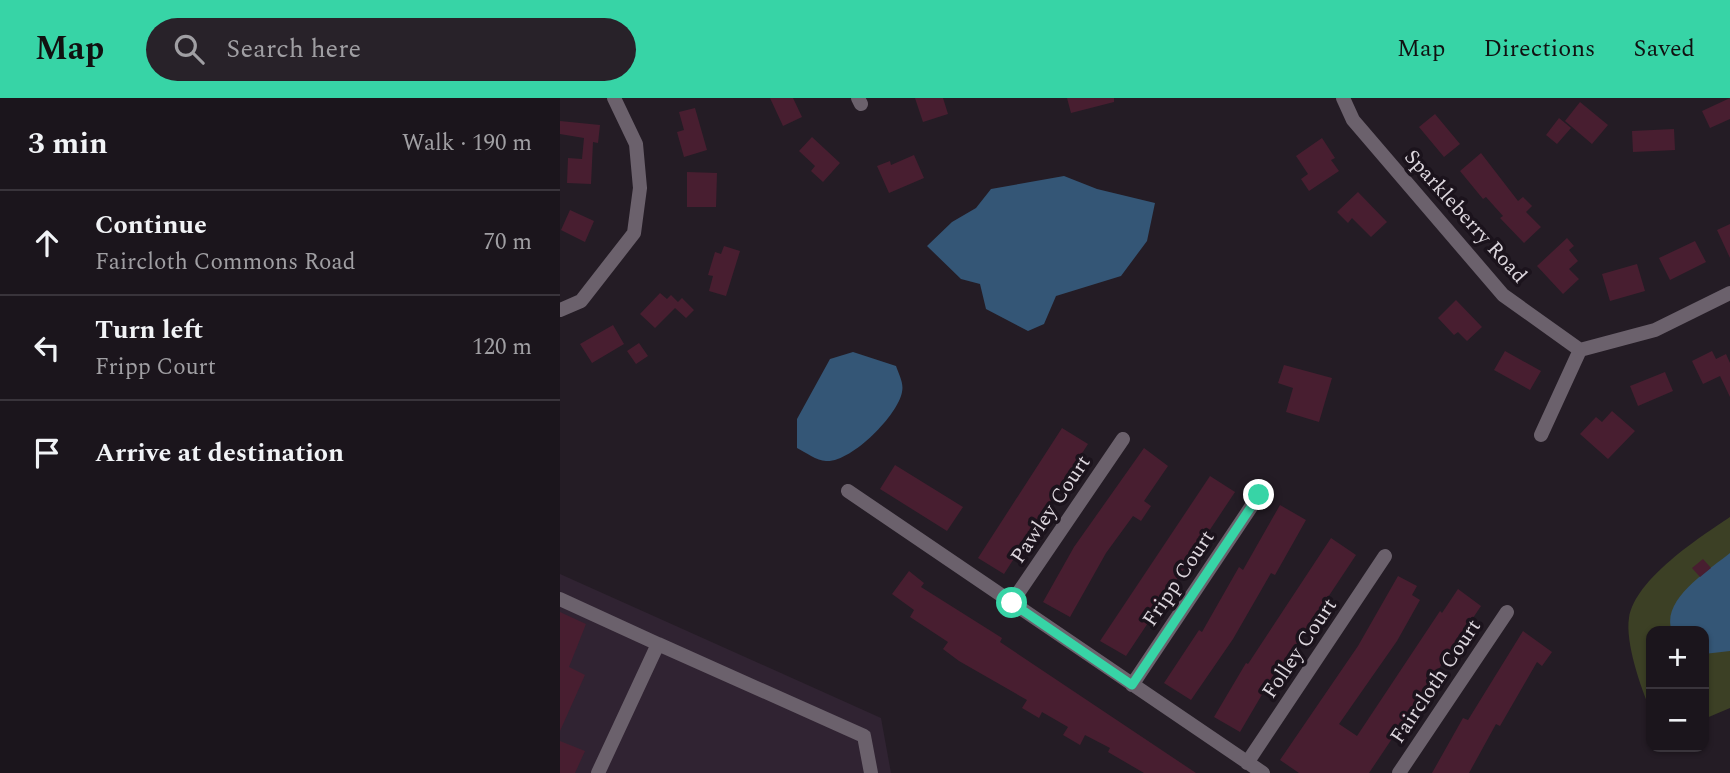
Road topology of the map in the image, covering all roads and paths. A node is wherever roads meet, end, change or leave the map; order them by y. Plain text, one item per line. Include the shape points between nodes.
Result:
1 (614, 98) edge
2 (1343, 98) edge
3 (1730, 293) edge
4 (560, 310) edge
5 (1580, 350) junction
6 (1541, 435) dead end
7 (1123, 439) dead end
8 (848, 491) dead end
9 (1259, 495) dead end
10 (1385, 556) dead end
11 (560, 599) edge
12 (1012, 603) junction
13 (1507, 612) dead end
14 (658, 644) junction
15 (1132, 685) junction
16 (1247, 763) junction
17 (598, 773) edge
18 (871, 773) edge
19 (1263, 773) edge
20 (1399, 773) edge

1 - 4 street via 636,144 640,188 634,233 581,302
2 - 5 street, Sparkleberry Road via 1353,120 1503,295
3 - 5 street via 1655,330
5 - 6 street
7 - 12 street, Pawley Court
8 - 12 street
9 - 15 street, Fripp Court
10 - 16 street, Folley Court
11 - 14 street
12 - 15 street
13 - 20 street, Faircloth Court
14 - 17 street
14 - 18 street via 864,736
15 - 16 street
16 - 19 street

